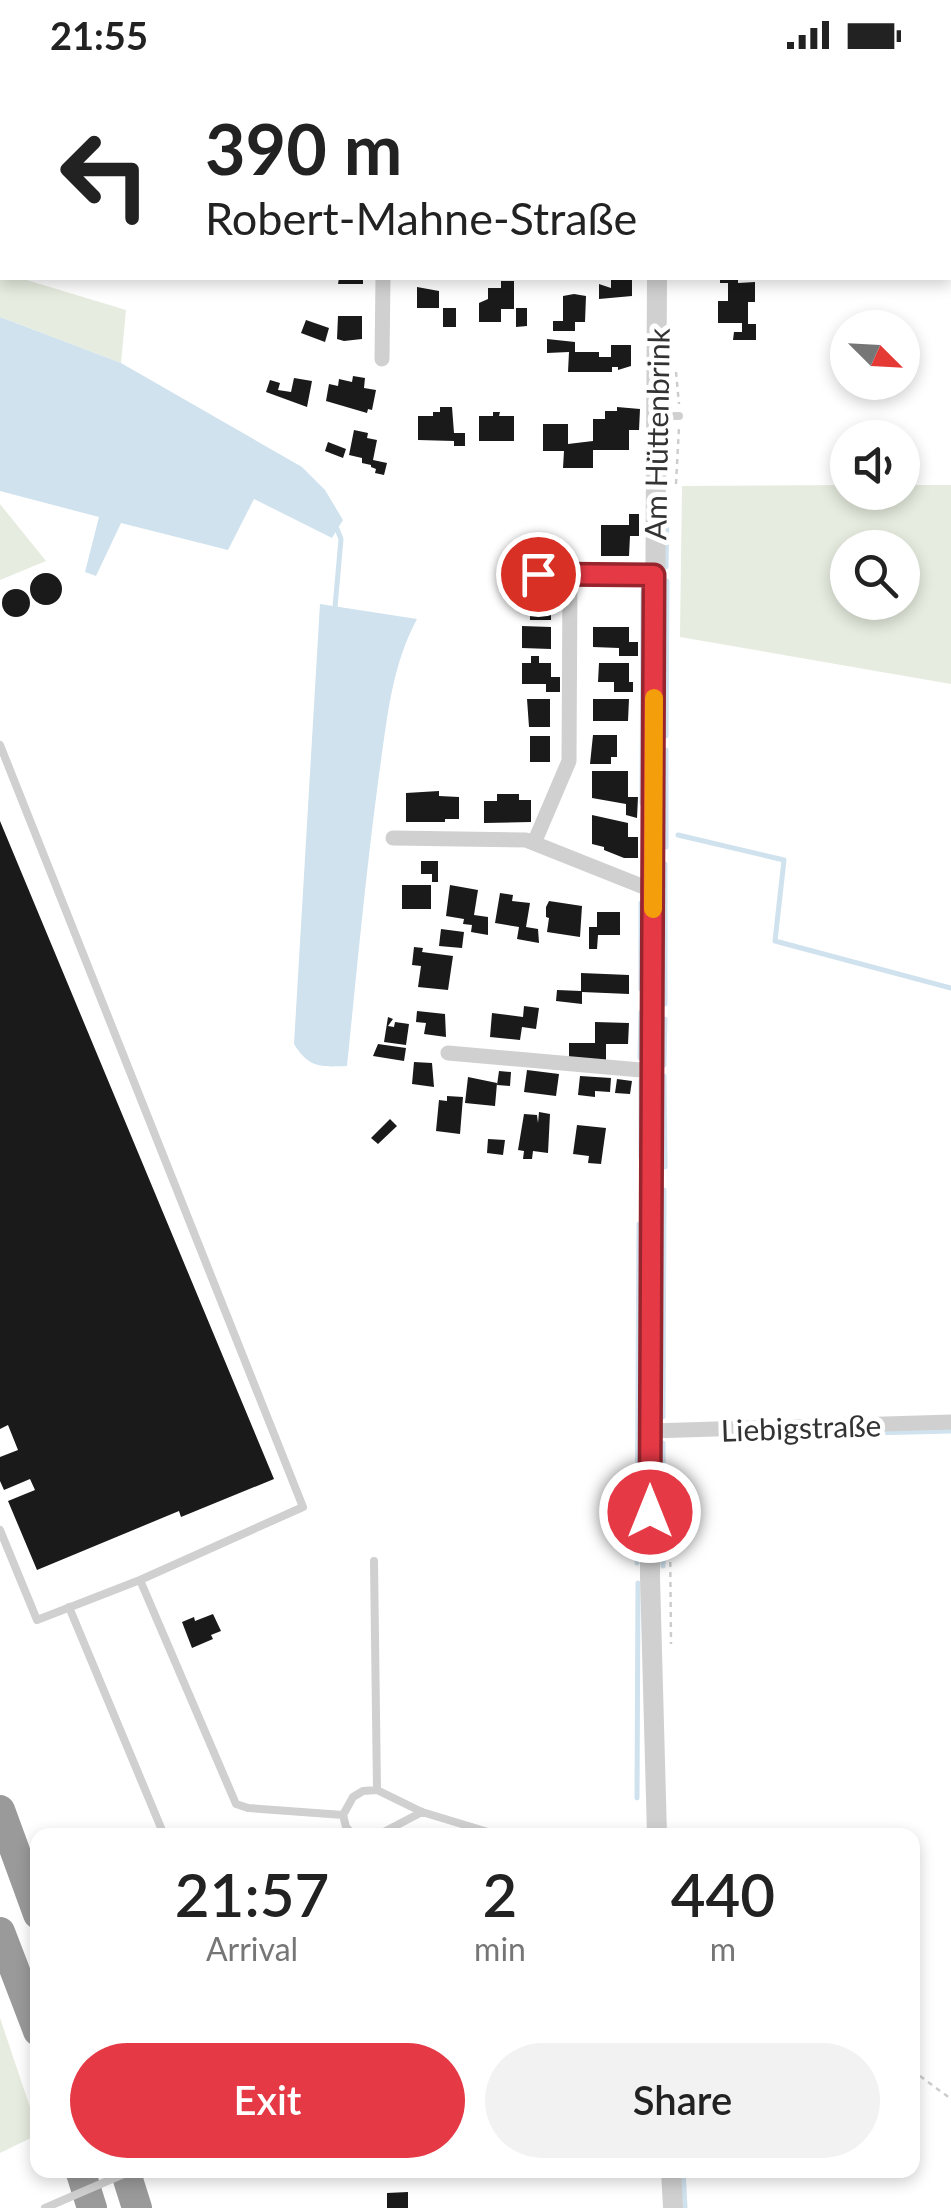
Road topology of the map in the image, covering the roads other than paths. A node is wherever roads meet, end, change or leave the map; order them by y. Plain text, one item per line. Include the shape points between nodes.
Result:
1 (383, 280) edge
2 (657, 280) edge
3 (382, 359) dead end
4 (538, 574) dead end
5 (570, 575) junction
6 (654, 575) junction
7 (0, 744) edge
8 (393, 838) dead end
9 (534, 843) junction
10 (653, 886) junction
11 (448, 1053) dead end
12 (662, 1071) junction
13 (951, 1422) edge
14 (651, 1431) junction
15 (0, 1530) edge
16 (374, 1561) dead end
17 (140, 1580) junction
18 (69, 1607) junction
19 (377, 1790) junction
20 (0, 1810) edge
21 (422, 1812) junction
22 (343, 1815) junction
23 (161, 1828) edge
24 (347, 1828) edge
25 (391, 1828) edge
26 (475, 1828) edge
27 (657, 1828) edge
28 (30, 1892) edge
29 (0, 1932) edge
30 (30, 2010) edge
31 (83, 2178) edge
32 (114, 2178) edge
33 (128, 2178) edge
34 (671, 2178) edge
35 (45, 2208) edge
36 (92, 2208) edge
37 (137, 2208) edge
38 (673, 2208) edge

1 - 3 street
2 - 6 street, Am Hüttenbrink via 668,416
4 - 5 street
5 - 6 street
5 - 9 street via 568,761
6 - 10 street, Am Hüttenbrink via 663,855
7 - 17 lane via 303,1507
8 - 9 street
9 - 10 street
10 - 12 street, Am Hüttenbrink
11 - 12 street
12 - 14 street, Am Hüttenbrink
13 - 14 street, Liebigstraße
14 - 27 street, Am Hüttenbrink
15 - 18 lane via 37,1620
16 - 19 lane
17 - 18 lane
17 - 22 lane via 236,1804
18 - 23 lane
19 - 21 lane
19 - 22 lane via 354,1797
20 - 28 highway
21 - 25 lane
21 - 26 lane
22 - 24 lane
29 - 30 highway
31 - 36 highway
32 - 35 lane, bridge
33 - 37 highway
34 - 38 street

